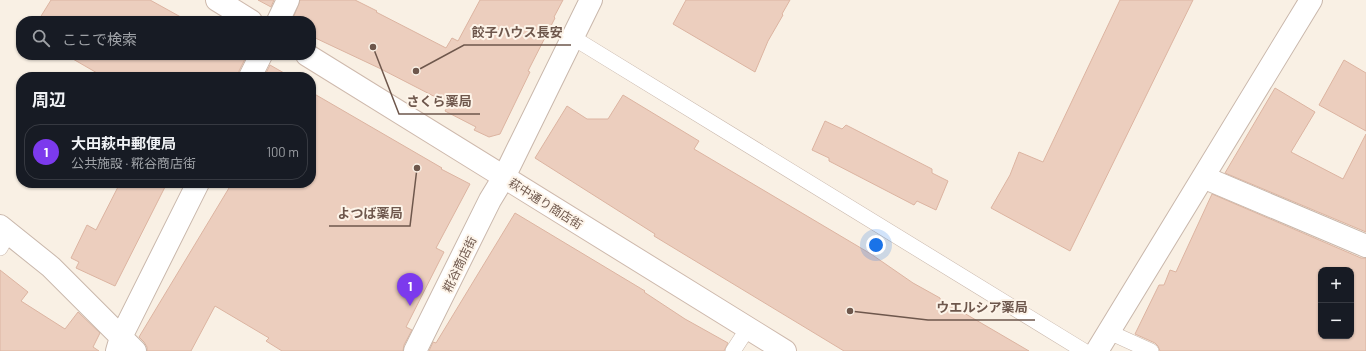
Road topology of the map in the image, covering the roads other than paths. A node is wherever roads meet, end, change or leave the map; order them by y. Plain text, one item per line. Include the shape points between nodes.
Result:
1 (217, 0) edge
2 (288, 0) edge
3 (591, 0) edge
4 (1311, 0) edge
5 (243, 16) edge
6 (280, 16) edge
7 (572, 38) junction
8 (258, 60) edge
9 (315, 60) edge
10 (252, 72) edge
11 (504, 177) junction
12 (1203, 177) junction
13 (196, 188) edge
14 (3, 235) edge
15 (1366, 246) edge
16 (748, 328) junction
17 (1109, 332) junction
18 (124, 346) edge
19 (415, 351) edge
20 (733, 351) edge
21 (786, 351) edge
22 (1084, 351) edge
23 (1097, 351) edge
24 (1151, 351) edge

1 - 5 street
2 - 6 street
3 - 7 street, 糀谷商店街
4 - 12 street
7 - 11 street, 糀谷商店街
7 - 22 lane
8 - 10 street
9 - 11 street, 萩中通り商店街
11 - 16 street, 萩中通り商店街
11 - 19 street, 糀谷商店街
12 - 15 street
12 - 17 street
13 - 18 street
14 - 18 street via 51,267
16 - 20 lane
16 - 21 street, 萩中通り商店街
17 - 23 street
17 - 24 lane

